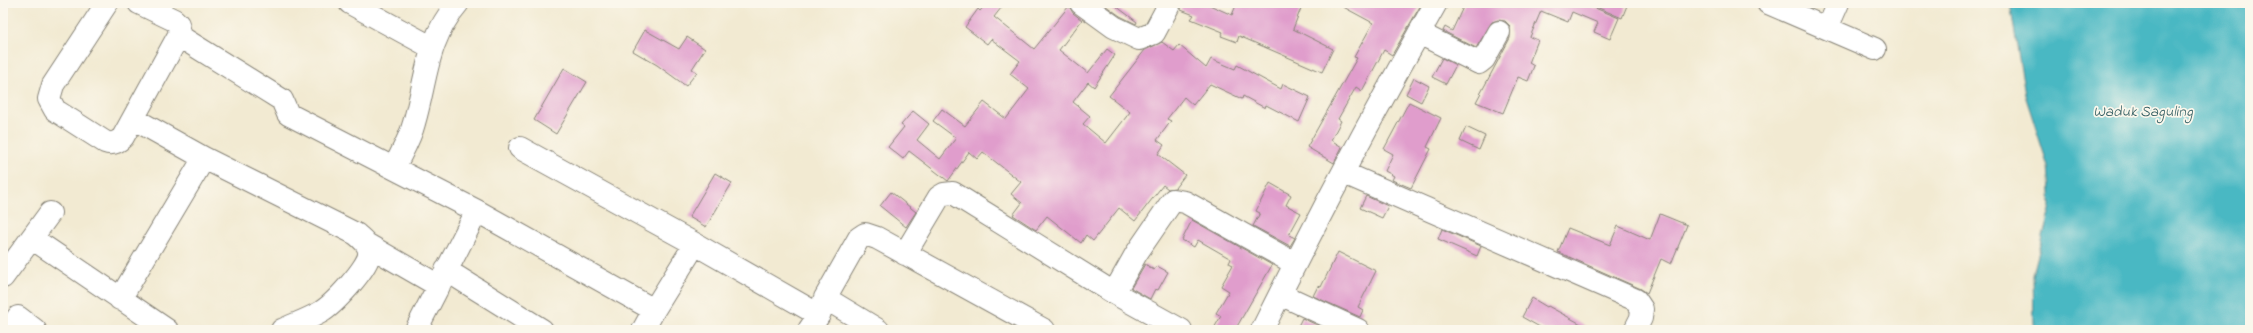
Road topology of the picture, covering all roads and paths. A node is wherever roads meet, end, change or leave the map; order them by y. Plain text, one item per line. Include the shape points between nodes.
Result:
1 (107, 3) edge
2 (139, 3) edge
3 (350, 3) edge
4 (458, 3) edge
5 (1081, 3) edge
6 (1170, 3) edge
7 (1436, 3) edge
8 (1768, 3) edge
9 (1838, 3) edge
10 (1827, 28) junction
11 (1499, 32) dead end
12 (1419, 33) junction
13 (179, 36) junction
14 (431, 47) junction
15 (1875, 49) dead end
16 (134, 119) junction
17 (520, 148) dead end
18 (204, 158) junction
19 (394, 168) junction
20 (1344, 173) junction
21 (477, 211) junction
22 (50, 213) dead end
23 (33, 239) junction
24 (695, 244) junction
25 (368, 245) junction
26 (905, 254) junction
27 (1294, 263) junction
28 (3, 277) edge
29 (442, 278) junction
30 (1114, 293) junction
31 (1280, 294) junction
32 (120, 299) junction
33 (654, 310) junction
34 (818, 314) edge
35 (10, 318) edge
36 (1039, 329) edge
37 (35, 330) edge
38 (166, 330) edge
39 (282, 330) edge
40 (416, 330) edge
41 (542, 330) edge
42 (643, 330) edge
43 (878, 330) edge
44 (1181, 330) edge
45 (1262, 330) edge
46 (1358, 330) edge
47 (1635, 330) edge

1 - 16 street via 53,85 49,99 55,110 108,143 122,139
2 - 13 street via 174,20 180,29
3 - 14 street
4 - 14 street via 445,18
5 - 6 street via 1114,28 1139,39 1154,34
7 - 12 street
8 - 10 street
9 - 10 street
10 - 15 street
11 - 12 street via 1484,59 1479,63
12 - 20 street
13 - 16 street
13 - 19 street via 282,100 288,114
14 - 19 street via 410,136
16 - 18 street
17 - 24 street
18 - 25 street via 356,234
18 - 32 street
19 - 21 street
20 - 27 street
20 - 47 street via 1636,300 1642,309
21 - 29 street
21 - 33 street
22 - 23 street
23 - 28 street
23 - 32 street
24 - 33 street
24 - 34 street
25 - 29 street
25 - 39 street via 368,259 349,287 334,302 322,311
26 - 30 street via 939,197 953,194
26 - 34 street via 872,236 862,234
26 - 36 street
27 - 30 street via 1185,202 1173,200 1136,254
27 - 31 street
29 - 40 street
29 - 41 street
30 - 44 street
31 - 45 street
31 - 46 street
32 - 38 street
33 - 42 street
34 - 43 street
35 - 37 street

